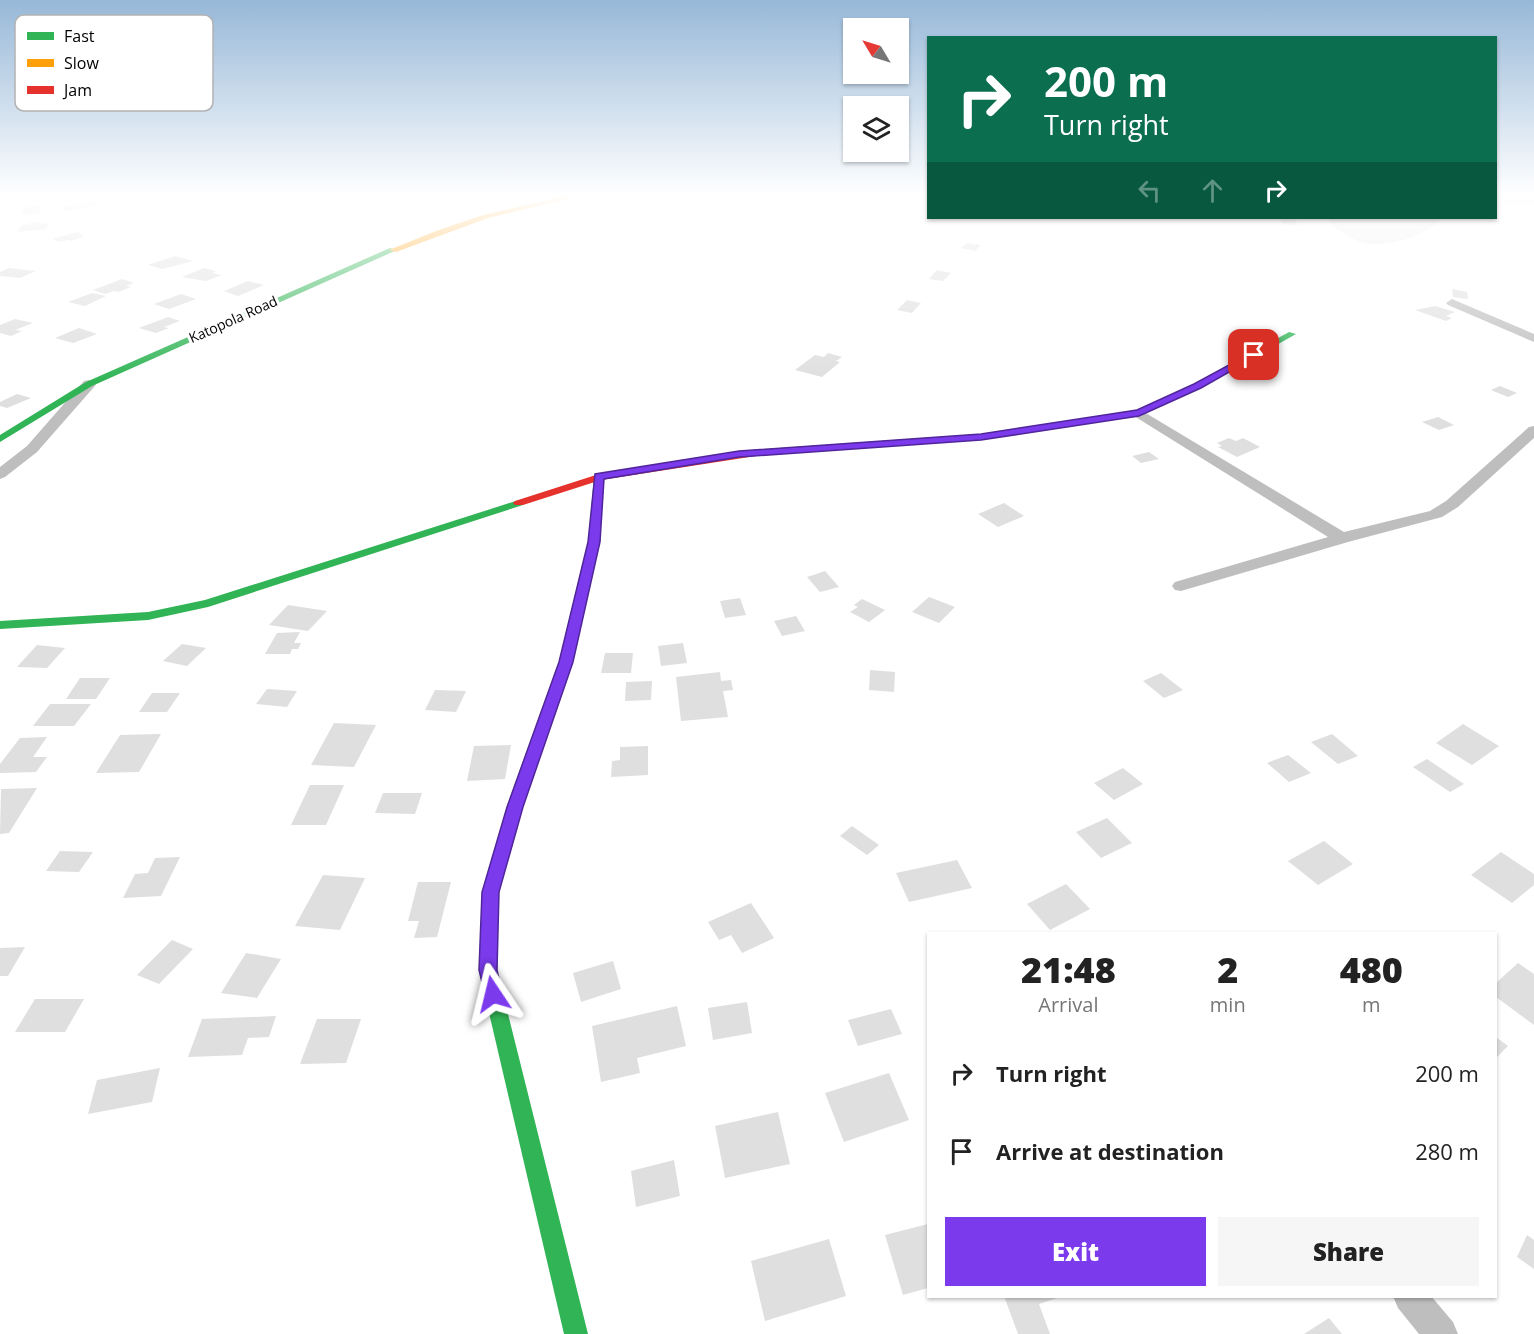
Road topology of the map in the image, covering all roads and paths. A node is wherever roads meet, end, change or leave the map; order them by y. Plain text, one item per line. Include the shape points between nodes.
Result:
1 (376, 257) edge
2 (1452, 303) dead end
3 (1292, 334) dead end
4 (1534, 338) edge
5 (89, 384) junction
6 (1139, 413) junction
7 (1534, 430) edge
8 (0, 439) edge
9 (0, 474) edge
10 (598, 477) junction
11 (1342, 538) junction
12 (1181, 586) dead end
13 (0, 625) edge
14 (1412, 1298) edge
15 (576, 1334) edge
16 (1441, 1334) edge

1 - 5 street, Katopola Road
2 - 4 street
3 - 6 street via 1198,386
5 - 8 street, Katopola Road
5 - 9 street via 32,449
6 - 10 street via 981,437 739,454
6 - 11 street
7 - 11 street via 1436,514
10 - 13 street via 208,603 148,616
10 - 15 street via 594,542 566,662 515,807 491,892 488,970
11 - 12 street
14 - 16 street

